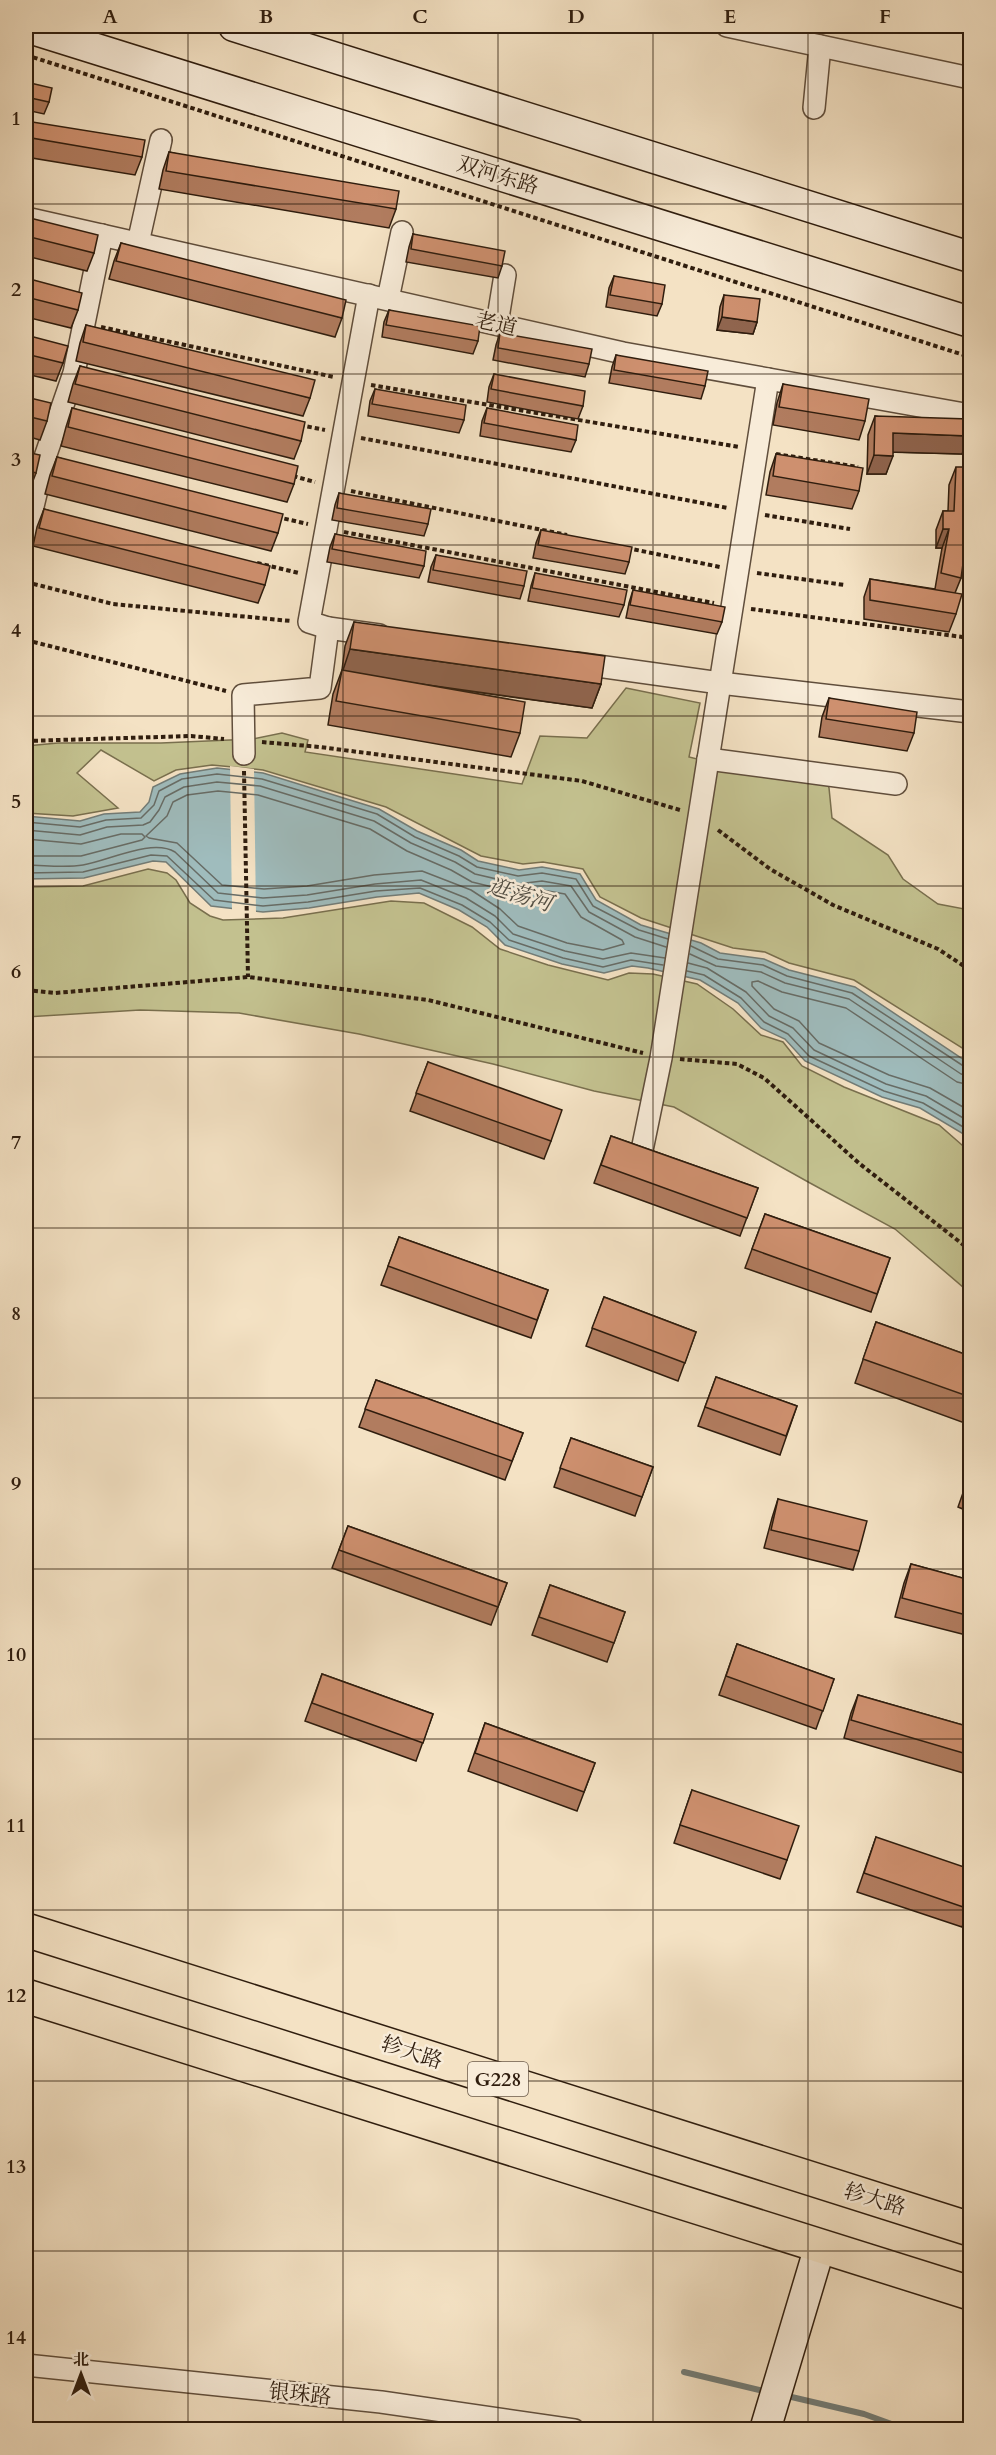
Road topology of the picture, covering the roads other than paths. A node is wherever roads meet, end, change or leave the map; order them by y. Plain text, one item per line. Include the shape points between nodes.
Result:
1 (234, 26) edge
2 (727, 26) edge
3 (26, 27) edge
4 (758, 29) edge
5 (820, 46) junction
6 (970, 78) edge
7 (814, 108) dead end
8 (160, 140) dead end
9 (26, 218) edge
10 (402, 232) dead end
11 (102, 235) junction
12 (138, 243) junction
13 (970, 257) edge
14 (505, 275) edge
15 (379, 297) junction
16 (970, 322) edge
17 (497, 324) junction
18 (768, 379) junction
19 (970, 415) edge
20 (26, 536) edge
21 (319, 625) junction
22 (399, 638) edge
23 (554, 660) edge
24 (720, 683) junction
25 (970, 712) edge
26 (244, 754) road end
27 (708, 759) junction
28 (896, 784) dead end
29 (641, 1155) edge
30 (26, 1929) edge
31 (26, 1996) edge
32 (970, 2229) edge
33 (820, 2246) junction
34 (970, 2294) edge
35 (26, 2365) edge
36 (574, 2430) edge
37 (765, 2430) edge

1 - 13 street
2 - 4 street
3 - 16 street, 双河东路
4 - 5 street
5 - 6 street
5 - 7 street
8 - 12 street
9 - 11 street, 老道
10 - 15 street
11 - 12 street, 老道
11 - 20 street via 74,373 44,460
12 - 15 street, 老道
14 - 17 street
15 - 17 street, 老道
15 - 21 street via 353,382 317,577
17 - 18 street, 老道 via 623,353
18 - 19 street, 老道
18 - 24 street
21 - 22 street
21 - 26 street via 320,688 243,695
23 - 24 street
24 - 25 street
24 - 27 street
27 - 28 street
27 - 29 street via 661,1058
30 - 32 highway, 轸大路 / G228
31 - 33 highway
33 - 34 highway
33 - 37 street
35 - 36 street, 银珠路 via 381,2402

